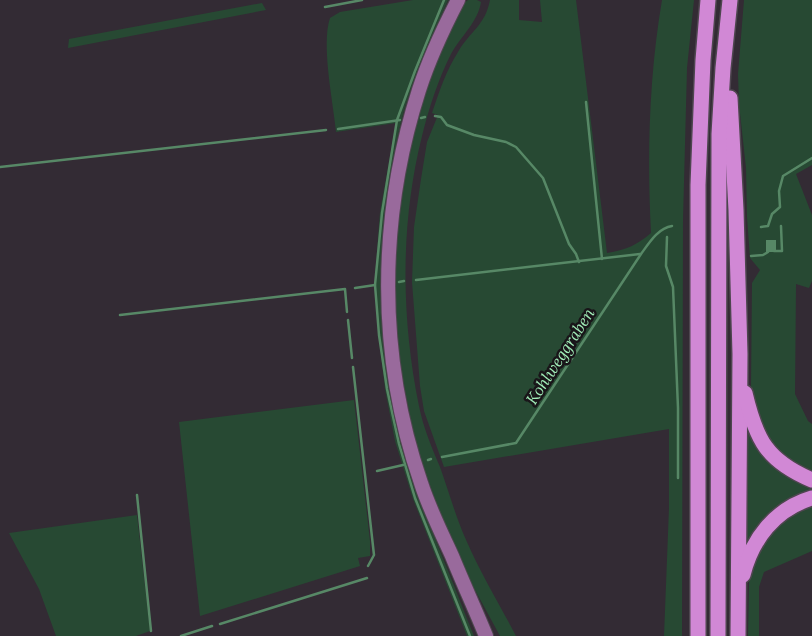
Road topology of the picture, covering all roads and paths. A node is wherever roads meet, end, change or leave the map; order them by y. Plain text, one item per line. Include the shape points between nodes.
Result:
1 (458, 0) edge
2 (708, 0) edge
3 (730, 0) edge
4 (726, 42) junction
5 (740, 354) junction
6 (812, 480) edge
7 (812, 498) edge
8 (465, 587) junction
9 (738, 594) junction
10 (486, 636) edge
11 (490, 636) edge
12 (698, 636) edge
13 (718, 636) edge
14 (738, 636) edge

1 - 8 main road via 436,44 407,132 389,233 388,318 400,410 409,443 424,492
2 - 12 highway via 698,185
3 - 4 highway
4 - 5 highway
4 - 13 highway via 719,134
5 - 6 highway via 750,417 760,438 774,458 791,471
5 - 9 highway
7 - 9 highway via 792,506 764,528 747,560
8 - 10 main road
8 - 11 main road
9 - 14 highway

